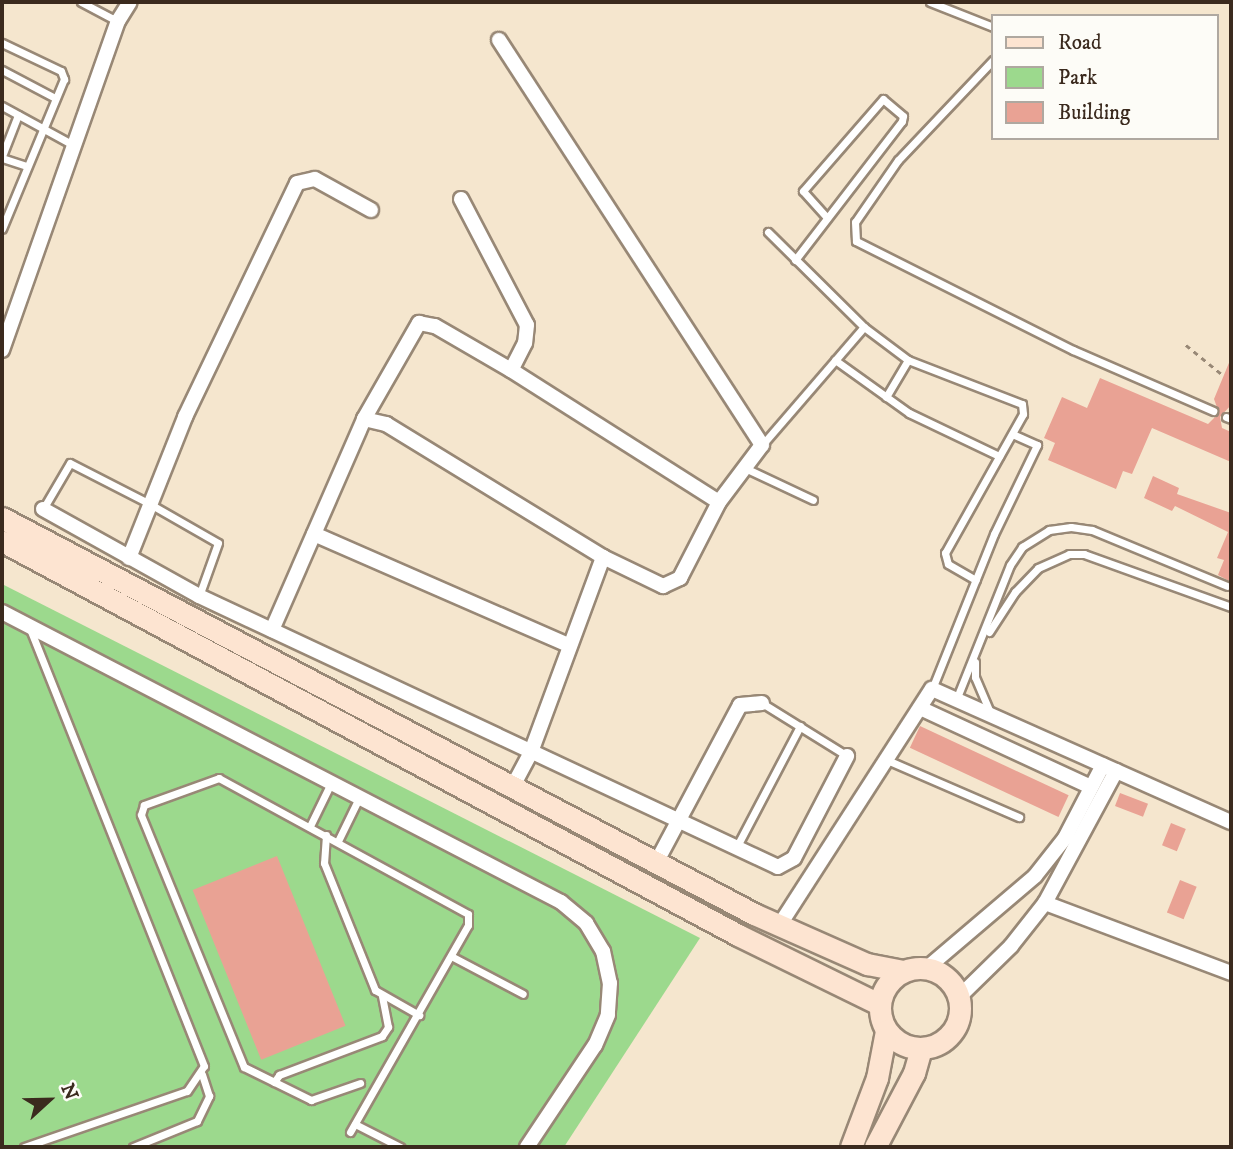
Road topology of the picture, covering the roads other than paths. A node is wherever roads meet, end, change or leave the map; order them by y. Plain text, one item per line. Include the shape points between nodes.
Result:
1 (81, 2) edge
2 (130, 2) edge
3 (930, 2) edge
4 (118, 21) junction
5 (992, 27) edge
6 (499, 40) dead end
7 (2, 43) edge
8 (992, 61) edge
9 (2, 70) edge
10 (55, 99) junction
11 (2, 106) edge
12 (18, 115) junction
13 (41, 127) junction
14 (75, 146) junction
15 (2, 157) edge
16 (26, 166) junction
17 (461, 199) dead end
18 (371, 210) dead end
19 (827, 218) junction
20 (2, 229) edge
21 (768, 232) dead end
22 (795, 260) junction
23 (864, 327) junction
24 (2, 350) edge
25 (835, 360) junction
26 (908, 360) junction
27 (511, 370) junction
28 (886, 397) junction
29 (1213, 411) dead end
30 (365, 419) junction
31 (1012, 434) junction
32 (762, 445) junction
33 (999, 457) junction
34 (744, 468) junction
35 (813, 500) dead end
36 (719, 502) junction
37 (150, 504) junction
38 (43, 509) joint
39 (2, 518) edge
40 (314, 534) junction
41 (2, 541) edge
42 (603, 557) junction
43 (129, 558) junction
44 (976, 580) junction
45 (1227, 586) dead end
46 (199, 596) junction
47 (1231, 607) edge
48 (2, 612) edge
49 (30, 628) junction
50 (272, 630) junction
51 (981, 644) junction
52 (570, 646) junction
53 (975, 661) junction
54 (932, 689) junction
55 (956, 700) junction
56 (762, 703) joint
57 (920, 708) junction
58 (991, 715) junction
59 (800, 726) junction
60 (531, 752) junction
61 (847, 756) joint
62 (887, 760) junction
63 (1109, 768) junction
64 (331, 783) junction
65 (513, 786) junction
66 (1091, 787) junction
67 (359, 798) junction
68 (1019, 817) dead end
69 (678, 820) junction
70 (1231, 822) edge
71 (310, 826) junction
72 (326, 835) junction
73 (338, 841) junction
74 (736, 848) junction
75 (794, 858) junction
76 (656, 863) junction
77 (816, 869) junction
78 (1045, 903) junction
79 (779, 926) junction
80 (452, 956) junction
81 (927, 968) junction
82 (902, 971) junction
83 (1231, 973) edge
84 (523, 994) dead end
85 (382, 996) junction
86 (959, 997) junction
87 (879, 1004) junction
88 (419, 1015) junction
89 (886, 1031) junction
90 (921, 1049) junction
91 (202, 1074) junction
92 (274, 1082) junction
93 (360, 1083) dead end
94 (355, 1124) junction
95 (350, 1132) dead end
96 (24, 1147) edge
97 (133, 1147) edge
98 (400, 1147) edge
99 (527, 1147) edge
100 (851, 1147) edge
101 (875, 1147) edge

1 - 4 lane
2 - 4 street
3 - 5 lane
4 - 14 street
6 - 32 street
7 - 10 lane via 61,71 64,79
8 - 29 lane via 898,160 855,222 856,241 1073,350
9 - 10 lane
10 - 13 lane
11 - 12 lane
12 - 13 lane
12 - 15 lane
13 - 14 lane
13 - 16 lane
14 - 24 street
15 - 16 lane
16 - 20 lane
17 - 27 street via 527,325 525,343
18 - 37 street via 315,179 297,183
19 - 19 lane via 902,121 903,116 883,99 803,191
19 - 22 lane
21 - 22 lane
22 - 23 lane
23 - 25 lane
23 - 26 lane
25 - 28 lane
25 - 32 lane
26 - 28 lane
26 - 31 lane via 1022,404 1023,414
27 - 30 street via 435,326 419,323
27 - 36 street
28 - 33 lane
30 - 40 street
30 - 42 street via 386,424
31 - 33 lane
31 - 44 lane via 1037,445
32 - 34 street
33 - 44 lane via 945,553 948,564
34 - 35 lane
34 - 36 street
36 - 42 street via 680,578 673,583 650,583
37 - 38 lane via 71,463
37 - 43 street
37 - 46 lane via 218,543
38 - 43 street
39 - 65 main road
40 - 50 street
40 - 52 street
41 - 87 main road via 738,935
42 - 52 street
43 - 46 street
44 - 54 lane
45 - 51 lane via 1092,530 1071,527 1030,540 1006,575
46 - 50 street
47 - 51 lane via 1084,554 1069,554 1038,568 1015,592
48 - 49 street
49 - 64 street
49 - 91 lane via 203,1059
50 - 60 street
51 - 53 lane
52 - 60 street
53 - 55 lane
53 - 58 lane via 975,677
54 - 55 street
54 - 57 street
55 - 58 street
56 - 59 lane
56 - 69 street via 740,705
57 - 62 street
57 - 66 street
58 - 63 street
59 - 61 lane
59 - 74 lane
60 - 65 street
60 - 69 street
61 - 75 street
62 - 68 lane
62 - 77 street
63 - 66 street
63 - 70 street
63 - 78 street
64 - 67 street
64 - 71 lane
65 - 76 main road
66 - 81 street via 1065,838 1035,876
67 - 73 lane
67 - 99 street via 561,902 586,923 603,951 610,983 608,1015 595,1045
69 - 74 street
69 - 76 street
71 - 72 lane
71 - 92 lane via 219,778 145,805 141,812 242,1064
72 - 73 lane
72 - 85 lane via 324,863 375,989
73 - 80 lane via 465,909 468,925
74 - 75 street via 778,867
75 - 77 street
76 - 79 main road
77 - 79 street
78 - 83 street
78 - 86 street via 1011,946
79 - 82 main road via 867,964
80 - 84 lane
80 - 88 lane
81 - 82 main road
81 - 86 main road via 943,974
82 - 87 main road via 891,979
85 - 88 lane
85 - 92 lane via 388,1022 382,1036 279,1075
86 - 90 main road via 961,1009 953,1032 933,1047
87 - 89 main road
88 - 94 lane
89 - 90 main road via 896,1041
89 - 100 main road via 877,1078
90 - 101 main road via 914,1073
91 - 96 lane via 187,1091
91 - 97 lane via 209,1097 197,1121
92 - 93 lane via 315,1101
94 - 95 lane
94 - 98 lane

